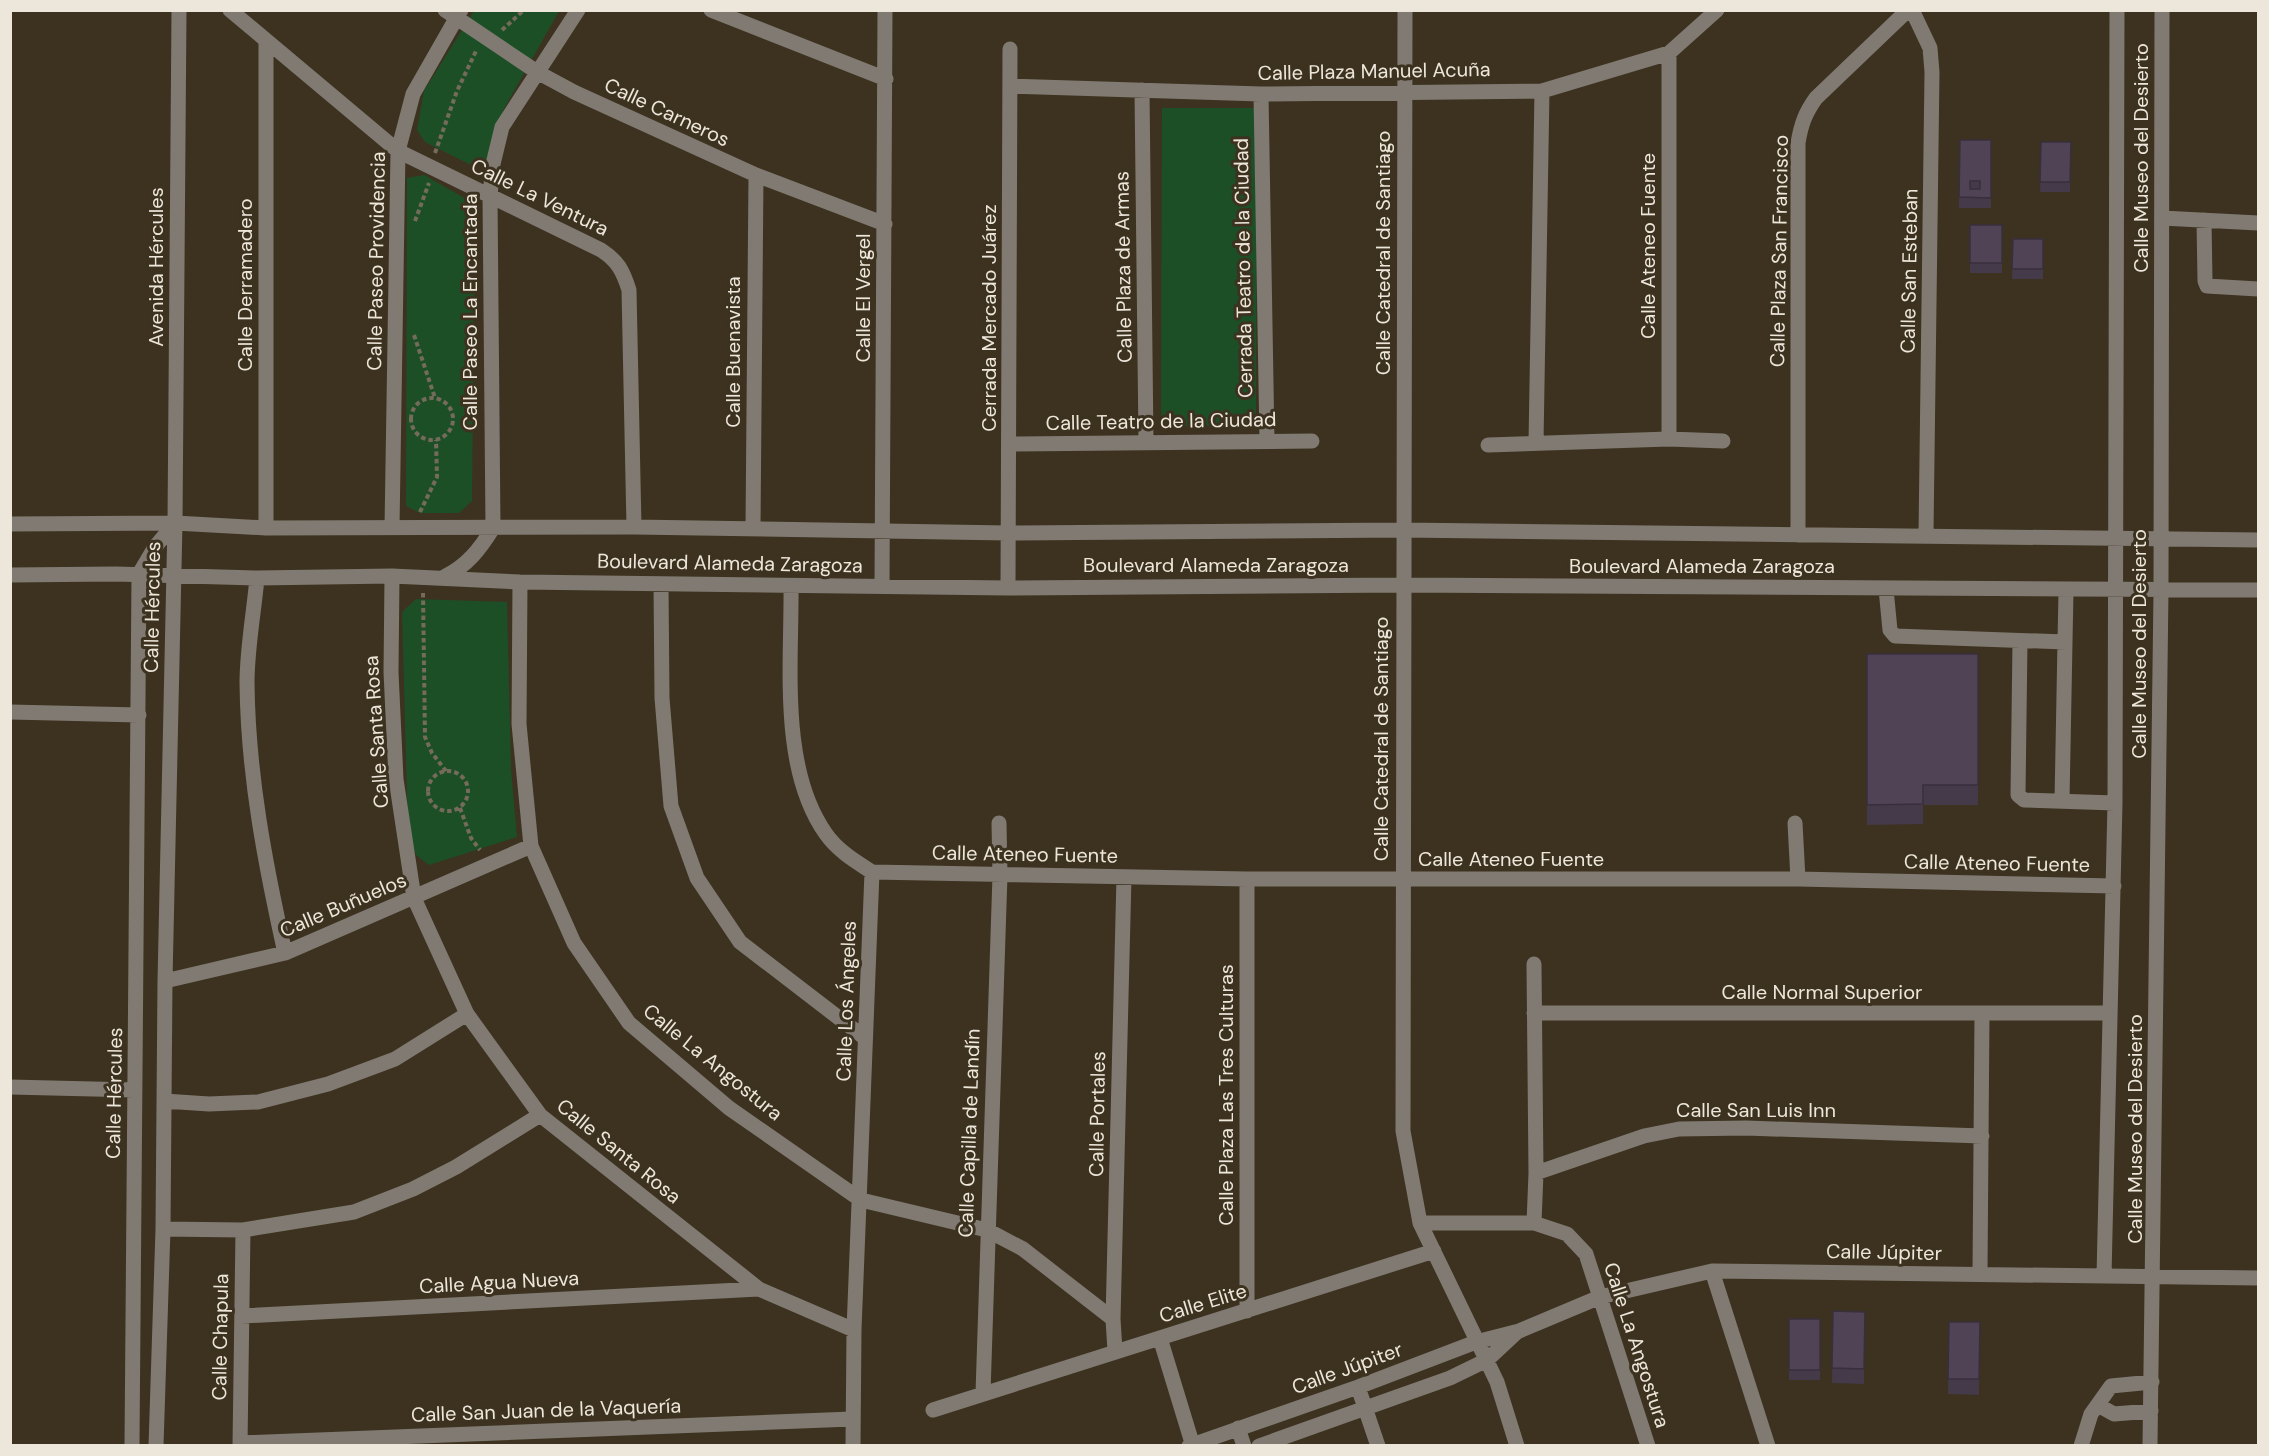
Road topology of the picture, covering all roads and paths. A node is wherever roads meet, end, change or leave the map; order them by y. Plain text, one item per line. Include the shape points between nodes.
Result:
1 (178, 10) edge
2 (230, 10) edge
3 (524, 10) edge
4 (578, 10) edge
5 (711, 10) edge
6 (885, 10) edge
7 (1405, 10) edge
8 (1717, 10) edge
9 (1910, 10) edge
10 (2117, 10) edge
11 (2162, 10) edge
12 (454, 13) edge
13 (486, 39) junction
14 (266, 42) junction
15 (1011, 49) dead end
16 (1669, 53) junction
17 (537, 72) junction
18 (886, 79) junction
19 (1011, 86) junction
20 (1142, 90) junction
21 (1405, 90) junction
22 (1542, 91) junction
23 (1261, 94) junction
24 (398, 151) junction
25 (430, 166) junction
26 (756, 175) junction
27 (489, 196) junction
28 (2162, 218) junction
29 (2204, 220) junction
30 (2259, 223) edge
31 (885, 224) junction
32 (413, 225) dead end
33 (2259, 289) edge
34 (413, 332) dead end
35 (435, 398) junction
36 (1669, 439) junction
37 (436, 440) junction
38 (1267, 441) junction
39 (1312, 441) dead end
40 (1723, 441) dead end
41 (1146, 443) junction
42 (1536, 443) junction
43 (1010, 444) junction
44 (1488, 445) dead end
45 (176, 523) junction
46 (10, 524) edge
47 (634, 527) junction
48 (266, 528) junction
49 (392, 528) junction
50 (410, 528) junction
51 (493, 528) junction
52 (753, 528) junction
53 (1402, 530) junction
54 (883, 531) junction
55 (1008, 533) junction
56 (1798, 535) junction
57 (1926, 536) junction
58 (2117, 540) junction
59 (2161, 540) junction
60 (2259, 540) edge
61 (138, 574) junction
62 (10, 575) edge
63 (174, 576) junction
64 (392, 576) junction
65 (422, 577) junction
66 (257, 578) junction
67 (443, 578) junction
68 (520, 582) junction
69 (661, 584) junction
70 (1402, 585) junction
71 (791, 586) junction
72 (882, 586) junction
73 (1008, 588) junction
74 (1886, 589) junction
75 (2259, 590) edge
76 (2066, 591) junction
77 (2117, 591) junction
78 (2161, 591) junction
79 (2020, 641) junction
80 (2065, 642) junction
81 (10, 712) edge
82 (139, 715) junction
83 (446, 771) junction
84 (2062, 801) junction
85 (2115, 803) junction
86 (459, 808) junction
87 (999, 823) dead end
88 (1795, 823) dead end
89 (531, 846) junction
90 (491, 863) junction
91 (872, 872) junction
92 (1000, 875) junction
93 (1124, 877) junction
94 (1247, 879) junction
95 (1798, 879) junction
96 (1402, 880) junction
97 (2114, 886) junction
98 (414, 898) junction
99 (285, 953) junction
100 (1534, 964) dead end
101 (165, 981) junction
102 (1534, 1013) junction
103 (2110, 1013) junction
104 (467, 1014) junction
105 (1982, 1014) junction
106 (865, 1038) junction
107 (10, 1087) edge
108 (135, 1090) junction
109 (164, 1101) junction
110 (540, 1116) junction
111 (1982, 1136) junction
112 (1536, 1173) junction
113 (861, 1200) junction
114 (1420, 1223) junction
115 (1534, 1223) junction
116 (163, 1229) junction
117 (243, 1230) junction
118 (987, 1230) junction
119 (1434, 1251) junction
120 (1712, 1271) junction
121 (1980, 1274) junction
122 (2104, 1276) junction
123 (2155, 1277) junction
124 (2259, 1278) edge
125 (759, 1289) junction
126 (1600, 1297) junction
127 (1247, 1311) junction
128 (242, 1316) junction
129 (1113, 1319) junction
130 (854, 1330) junction
131 (1520, 1331) junction
132 (1160, 1338) junction
133 (1476, 1342) junction
134 (1114, 1352) junction
135 (1487, 1360) junction
136 (2152, 1382) junction
137 (1358, 1387) junction
138 (983, 1393) junction
139 (2098, 1405) junction
140 (1366, 1409) junction
141 (933, 1410) dead end
142 (2151, 1411) junction
143 (852, 1419) junction
144 (1238, 1428) junction
145 (240, 1444) edge
146 (1192, 1445) edge
147 (132, 1446) edge
148 (156, 1446) edge
149 (853, 1446) edge
150 (1244, 1446) edge
151 (1259, 1446) edge
152 (1378, 1446) edge
153 (1517, 1446) edge
154 (1648, 1446) edge
155 (1768, 1446) edge
156 (2081, 1446) edge
157 (2151, 1446) edge

1 - 45 street, Avenida Hércules
2 - 14 street, Calle La Ventura
3 - 13 path
4 - 17 street, Calle Paseo La Encantada
5 - 18 street
6 - 18 street, Calle El Vergel
7 - 21 street, Calle Catedral de Santiago
8 - 16 street, Calle Plaza Manuel Acuña
9 - 56 street, Calle Plaza San Francisco via 1816,98 1801,125
9 - 57 street, Calle San Esteban via 1930,48 1932,72
10 - 58 street, Calle Museo del Desierto
11 - 28 street, Calle Museo del Desierto
12 - 13 street, Calle Carneros
12 - 24 street, Calle Paseo Providencia via 413,94
13 - 17 street, Calle Carneros
13 - 25 path via 457,91
14 - 24 street, Calle La Ventura
14 - 48 street, Calle Derramadero
15 - 19 street, Cerrada Mercado Juárez
16 - 22 street, Calle Plaza Manuel Acuña
16 - 36 street, Calle Ateneo Fuente
17 - 26 street, Calle Carneros
17 - 27 street, Calle Paseo La Encantada via 502,128
18 - 31 street, Calle El Vergel
19 - 20 street, Calle Plaza Manuel Acuña
19 - 43 street, Cerrada Mercado Juárez
20 - 23 street, Calle Plaza Manuel Acuña
20 - 41 street, Calle Plaza de Armas
21 - 22 street, Calle Plaza Manuel Acuña
21 - 23 street, Calle Plaza Manuel Acuña
21 - 53 street, Calle Catedral de Santiago
22 - 42 street
23 - 38 street, Cerrada Teatro de la Ciudad
24 - 25 street, Calle La Ventura
24 - 49 street, Calle Paseo Providencia
25 - 27 street, Calle La Ventura
25 - 32 path via 428,190
26 - 31 street, Calle Carneros
26 - 52 street, Calle Buenavista
27 - 47 street, Calle La Ventura via 601,250 623,270 629,290
27 - 51 street, Calle Paseo La Encantada
28 - 29 street
28 - 59 street, Calle Museo del Desierto
29 - 30 street
29 - 33 street via 2207,286
31 - 54 street, Calle El Vergel
34 - 35 path
35 - 37 path via 447,405 453,418 448,432
35 - 37 path via 416,405 411,423 417,435
36 - 40 street
36 - 42 street
37 - 50 path via 437,477 428,501
38 - 39 street, Calle Teatro de la Ciudad
38 - 41 street, Calle Teatro de la Ciudad
41 - 43 street, Calle Teatro de la Ciudad
42 - 44 street
43 - 55 street, Cerrada Mercado Juárez
45 - 46 street, Boulevard Alameda Zaragoza
45 - 48 street, Boulevard Alameda Zaragoza
45 - 61 street, Calle Hércules
45 - 63 street, Calle Hércules
47 - 51 street, Boulevard Alameda Zaragoza
47 - 52 street, Boulevard Alameda Zaragoza
48 - 49 street, Boulevard Alameda Zaragoza
49 - 50 street, Boulevard Alameda Zaragoza
50 - 51 street, Boulevard Alameda Zaragoza
51 - 67 street via 471,559
52 - 54 street, Boulevard Alameda Zaragoza
53 - 55 street, Boulevard Alameda Zaragoza
53 - 56 street, Boulevard Alameda Zaragoza
53 - 70 street, Calle Catedral de Santiago
54 - 55 street, Boulevard Alameda Zaragoza
54 - 72 street, Calle El Vergel
55 - 73 street, Cerrada Mercado Juárez
56 - 57 street, Boulevard Alameda Zaragoza
57 - 58 street, Boulevard Alameda Zaragoza
58 - 59 street, Boulevard Alameda Zaragoza
58 - 77 street, Calle Museo del Desierto
59 - 60 street, Boulevard Alameda Zaragoza
59 - 78 street, Calle Museo del Desierto
61 - 62 street, Boulevard Alameda Zaragoza
61 - 63 street, Boulevard Alameda Zaragoza
61 - 82 street, Calle Hércules
63 - 66 street, Boulevard Alameda Zaragoza
63 - 101 street, Calle Hércules
64 - 65 street, Boulevard Alameda Zaragoza
64 - 66 street, Boulevard Alameda Zaragoza
64 - 98 street, Calle Santa Rosa via 396,779
65 - 67 street, Boulevard Alameda Zaragoza
65 - 83 path via 425,737
66 - 99 street via 247,681 253,791
67 - 68 street, Boulevard Alameda Zaragoza
68 - 69 street, Boulevard Alameda Zaragoza
68 - 89 street, Calle La Angostura via 519,724
69 - 71 street, Boulevard Alameda Zaragoza
69 - 106 street via 662,699 671,806 698,878 740,942
70 - 73 street, Boulevard Alameda Zaragoza
70 - 74 street, Boulevard Alameda Zaragoza
70 - 96 street, Calle Catedral de Santiago
71 - 72 street, Boulevard Alameda Zaragoza
71 - 91 street via 792,733 803,787 826,834 847,856
72 - 73 street, Boulevard Alameda Zaragoza
74 - 76 street, Boulevard Alameda Zaragoza
74 - 79 street via 1890,630 1895,636
75 - 78 street, Boulevard Alameda Zaragoza
76 - 77 street, Boulevard Alameda Zaragoza
76 - 80 street
77 - 78 street, Boulevard Alameda Zaragoza
77 - 85 street, Calle Museo del Desierto
78 - 123 street, Calle Museo del Desierto
79 - 80 street
79 - 84 street via 2018,795 2024,800
80 - 84 street
81 - 82 street
82 - 108 street, Calle Hércules
83 - 86 path via 460,774 468,784 468,798
83 - 86 path via 434,776 428,795 440,810
84 - 85 street
85 - 97 street, Calle Museo del Desierto
86 - 90 path via 471,838
87 - 92 street, Calle Capilla de Landín
88 - 95 street
89 - 90 street, Calle Buñuelos
89 - 113 street, Calle La Angostura via 574,943 629,1023 729,1108
90 - 98 street, Calle Buñuelos
91 - 92 street, Calle Ateneo Fuente
91 - 106 street, Calle Los Ángeles
92 - 93 street, Calle Ateneo Fuente
92 - 118 street, Calle Capilla de Landín
93 - 94 street, Calle Ateneo Fuente
93 - 129 street, Calle Portales
94 - 96 street, Calle Ateneo Fuente
94 - 127 street, Calle Plaza Las Tres Culturas
95 - 96 street, Calle Ateneo Fuente
95 - 97 street, Calle Ateneo Fuente
96 - 114 street, Calle Catedral de Santiago via 1403,1131
97 - 103 street, Calle Museo del Desierto
98 - 99 street, Calle Buñuelos
98 - 104 street, Calle Santa Rosa
99 - 101 street, Calle Buñuelos
100 - 102 street
101 - 109 street, Calle Hércules
102 - 105 street, Calle Normal Superior
102 - 112 street
103 - 105 street, Calle Normal Superior
103 - 122 street, Calle Museo del Desierto
104 - 109 street via 395,1059 328,1084 258,1102
104 - 110 street, Calle Santa Rosa
105 - 111 street
106 - 113 street, Calle Los Ángeles
107 - 108 street
108 - 147 street, Calle Hércules
109 - 116 street, Calle Hércules
110 - 117 street via 422,1185 354,1212
110 - 125 street, Calle Santa Rosa
111 - 112 street, Calle San Luis Inn via 1679,1129 1644,1136
111 - 121 street
112 - 115 street
113 - 118 street, Calle La Angostura
113 - 130 street, Calle Los Ángeles
114 - 115 street, Calle La Angostura
114 - 119 street, Calle Catedral de Santiago
115 - 126 street, Calle La Angostura via 1567,1234 1586,1254
116 - 117 street
116 - 148 street, Calle Hércules
117 - 128 street, Calle Chapula
118 - 129 street, Calle La Angostura via 1023,1250
118 - 138 street, Calle Capilla de Landín
119 - 127 street, Calle Elite
119 - 133 street, Calle Catedral de Santiago
120 - 121 street, Calle Júpiter
120 - 126 street, Calle Júpiter
120 - 155 street
121 - 122 street, Calle Júpiter
122 - 123 street, Calle Júpiter
123 - 124 street, Calle Júpiter
123 - 136 street, Calle Museo del Desierto
125 - 128 street, Calle Agua Nueva
125 - 130 street, Calle Santa Rosa
126 - 131 street, Calle Júpiter
126 - 154 street, Calle La Angostura
127 - 132 street, Calle Elite
128 - 145 street, Calle Chapula
129 - 134 street, Calle Portales
130 - 143 street, Calle Los Ángeles
131 - 133 street, Calle Júpiter
131 - 135 street, Calle Júpiter
132 - 134 street, Calle Elite
132 - 146 street
133 - 135 street, Calle Catedral de Santiago
133 - 137 street, Calle Júpiter
134 - 138 street, Calle Elite
135 - 140 street, Calle Júpiter
135 - 153 street, Calle Catedral de Santiago
136 - 139 street via 2111,1386
136 - 142 street, Calle Museo del Desierto
137 - 140 street
137 - 144 street, Calle Júpiter
138 - 141 street, Calle Elite
139 - 142 street via 2114,1414
139 - 156 street via 2086,1426
140 - 151 street, Calle Júpiter
140 - 152 street
142 - 157 street, Calle Museo del Desierto
143 - 145 street, Calle San Juan de la Vaquería
143 - 149 street, Calle Los Ángeles
144 - 146 street, Calle Júpiter
144 - 150 street

